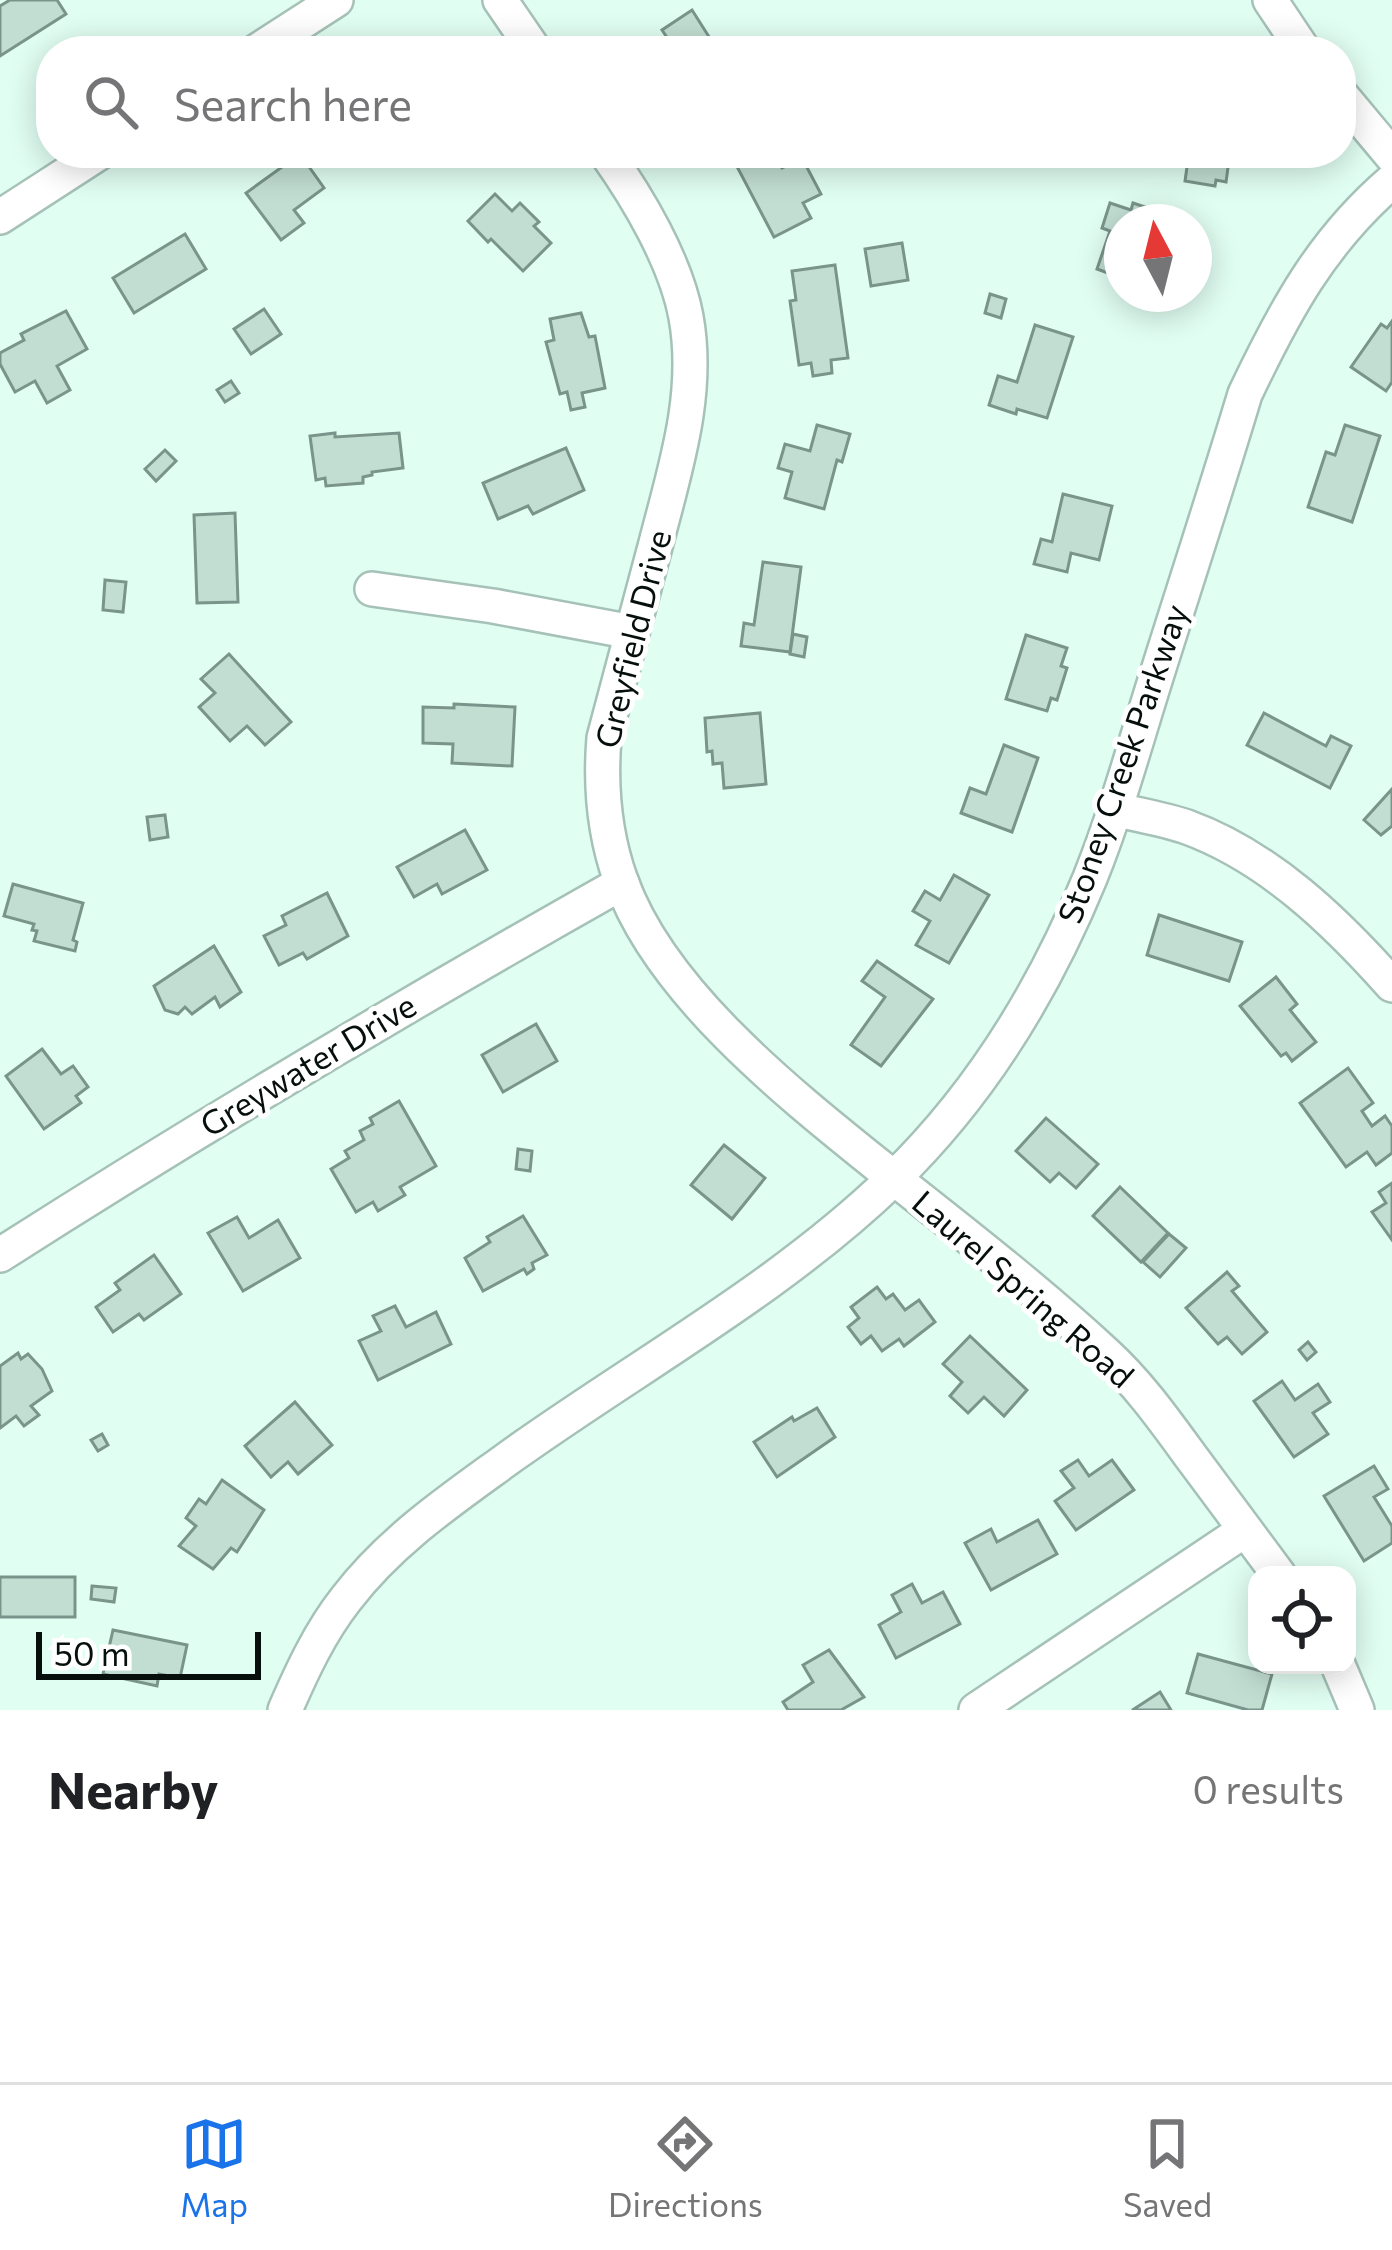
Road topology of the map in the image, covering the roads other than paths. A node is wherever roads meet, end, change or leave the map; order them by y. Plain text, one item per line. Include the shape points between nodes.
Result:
1 (336, 0) edge
2 (500, 0) edge
3 (1270, 0) edge
4 (280, 36) edge
5 (525, 36) edge
6 (1294, 36) edge
7 (1356, 113) edge
8 (1392, 157) edge
9 (76, 168) edge
10 (616, 168) edge
11 (1392, 181) edge
12 (0, 217) edge
13 (372, 589) dead end
14 (632, 632) junction
15 (1114, 809) junction
16 (622, 883) junction
17 (1392, 985) edge
18 (894, 1178) junction
19 (0, 1255) edge
20 (1245, 1530) junction
21 (1272, 1566) edge
22 (1342, 1674) edge
23 (285, 1710) edge
24 (976, 1710) edge
25 (1358, 1710) edge

1 - 4 street
2 - 5 street
3 - 6 street
7 - 8 street
9 - 12 street
10 - 14 street, Greyfield Drive via 678,288 688,355 686,428
11 - 15 street, Stoney Creek Parkway via 1301,285 1245,394
13 - 14 street
14 - 16 street, Greyfield Drive via 601,778
15 - 17 street via 1184,826 1263,866
15 - 18 street, Stoney Creek Parkway via 1090,878 1012,1032
16 - 18 street, Greyfield Drive via 674,973 710,1016
16 - 19 street, Greywater Drive
18 - 20 street, Laurel Spring Road via 1107,1355
18 - 23 street, Stoney Creek Parkway via 836,1231 425,1518 346,1599
20 - 21 street, Laurel Spring Road
20 - 24 street
22 - 25 street

